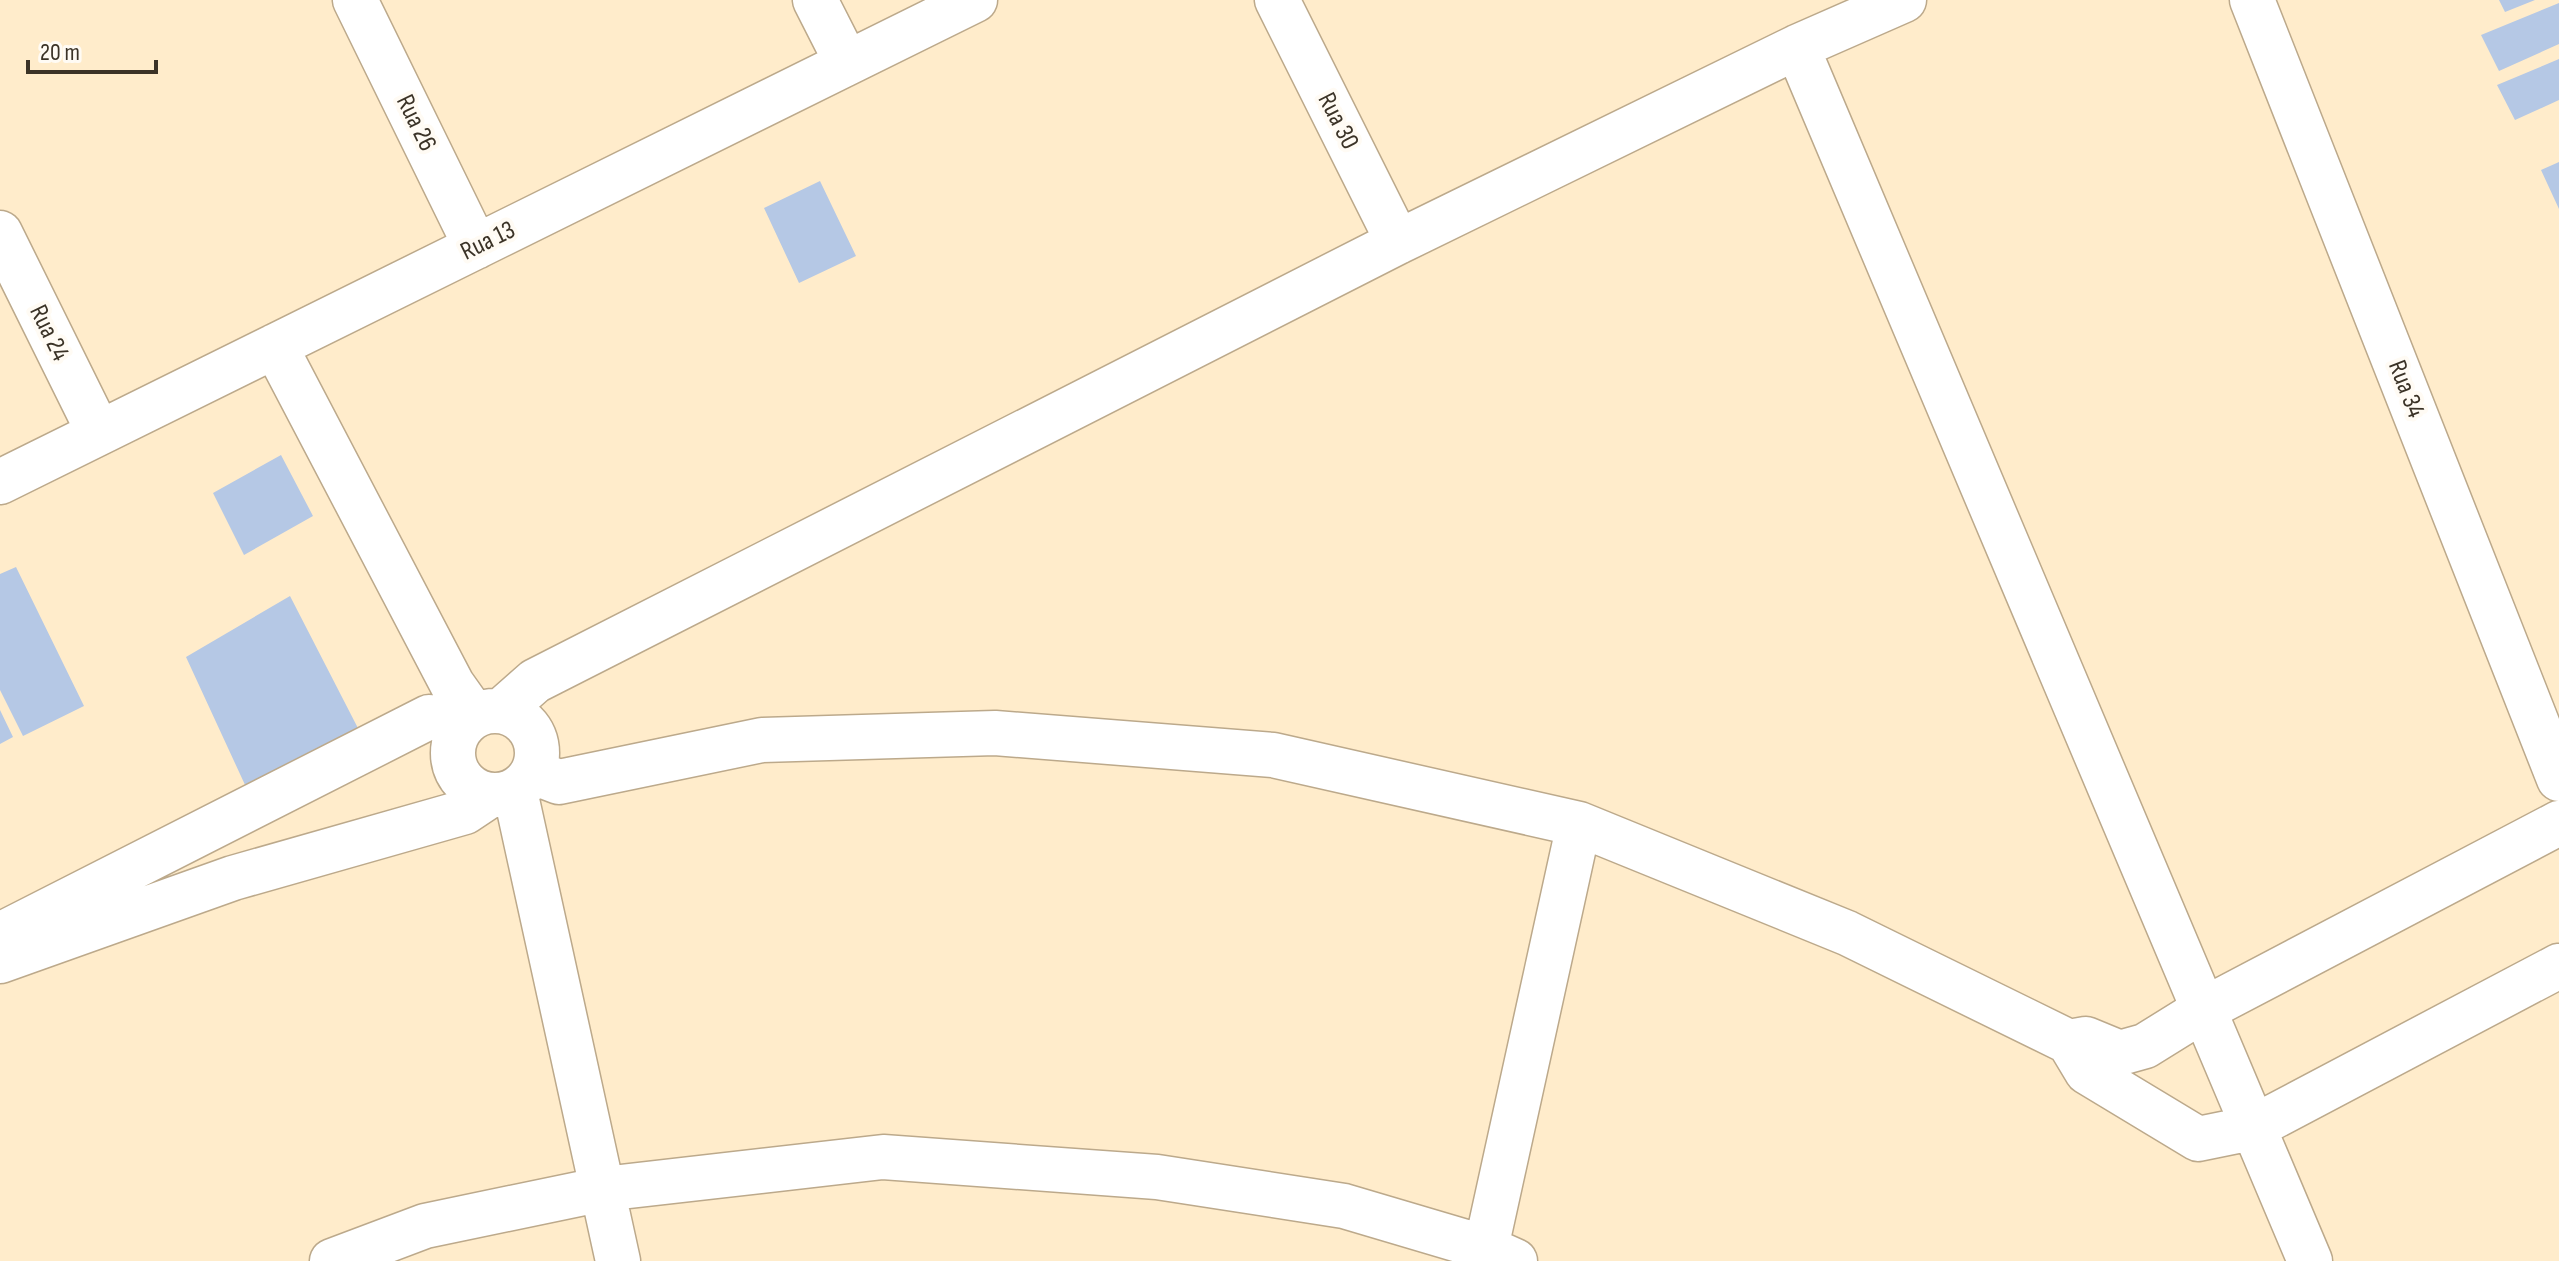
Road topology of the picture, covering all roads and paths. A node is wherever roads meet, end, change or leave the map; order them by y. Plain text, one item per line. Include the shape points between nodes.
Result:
1 (355, 0) edge
2 (815, 0) edge
3 (975, 0) edge
4 (1277, 0) edge
5 (1904, 0) edge
6 (2267, 4) edge
7 (1797, 47) junction
8 (847, 63) junction
9 (0, 233) edge
10 (1398, 242) junction
11 (476, 247) junction
12 (275, 346) junction
13 (99, 433) junction
14 (0, 482) edge
15 (480, 716) junction
16 (2559, 779) edge
17 (512, 786) junction
18 (2559, 823) edge
19 (1579, 824) junction
20 (0, 935) edge
21 (0, 961) edge
22 (2559, 966) edge
23 (2203, 1010) junction
24 (2069, 1042) junction
25 (2252, 1128) junction
26 (603, 1189) junction
27 (1500, 1255) edge
28 (332, 1261) edge
29 (618, 1261) edge
30 (2310, 1261) edge

1 - 11 street, Rua 26
2 - 8 street
3 - 8 street, Rua 13
4 - 10 street, Rua 30
5 - 7 street
6 - 16 street, Rua 34
7 - 10 street
7 - 23 street
8 - 11 street, Rua 13
9 - 13 street, Rua 24
10 - 15 street via 535,681
11 - 12 street, Rua 13
12 - 13 street, Rua 13
12 - 15 street via 452,684
13 - 14 street, Rua 13
15 - 17 street via 513,714 532,733 538,759
15 - 17 street via 457,734 453,761 465,784
15 - 20 street via 429,717
17 - 19 street via 559,782 762,740 995,733 1273,755
17 - 21 street via 465,812 233,878
17 - 26 street
18 - 23 street
19 - 24 street via 1847,933
19 - 27 street
22 - 25 street
23 - 24 street via 2145,1046 2120,1053 2086,1039
23 - 25 street
24 - 25 street via 2087,1072 2198,1139
25 - 30 street
26 - 27 street via 898,1158 1157,1177 1344,1206
26 - 28 street via 425,1226
26 - 29 street

